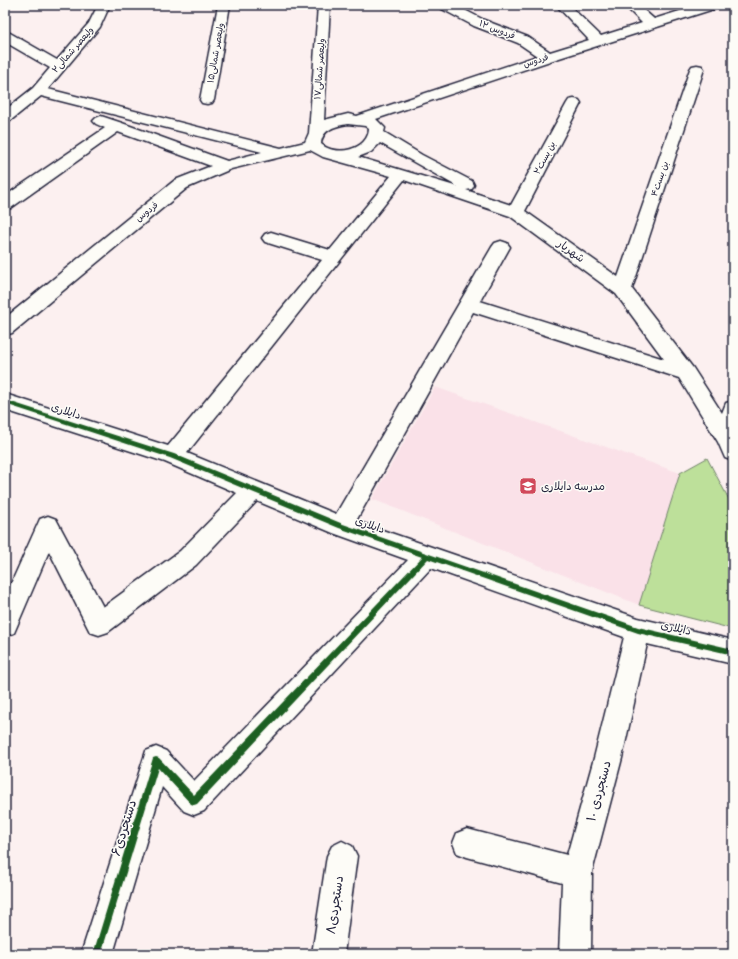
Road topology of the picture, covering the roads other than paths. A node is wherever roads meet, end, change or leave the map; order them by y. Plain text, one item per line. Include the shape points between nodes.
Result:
1 (104, 5) edge
2 (224, 5) edge
3 (324, 5) edge
4 (445, 5) edge
5 (562, 5) edge
6 (630, 5) edge
7 (712, 5) edge
8 (651, 24) junction
9 (5, 36) edge
10 (598, 41) junction
11 (548, 57) junction
12 (58, 67) junction
13 (698, 69) dead end
14 (32, 96) junction
15 (426, 97) junction
16 (207, 100) dead end
17 (574, 103) dead end
18 (5, 118) edge
19 (359, 120) junction
20 (116, 126) junction
21 (378, 131) junction
22 (315, 139) junction
23 (281, 153) junction
24 (331, 154) junction
25 (226, 166) junction
26 (401, 174) junction
27 (5, 204) edge
28 (516, 212) junction
29 (271, 238) dead end
30 (501, 247) dead end
31 (333, 257) junction
32 (623, 290) junction
33 (468, 304) junction
34 (5, 328) edge
35 (686, 373) junction
36 (5, 402) edge
37 (733, 409) edge
38 (730, 445) edge
39 (172, 456) junction
40 (254, 490) junction
41 (341, 526) junction
42 (427, 556) junction
43 (5, 624) edge
44 (638, 630) junction
45 (733, 652) edge
46 (467, 843) dead end
47 (342, 856) dead end
48 (578, 872) junction
49 (98, 954) edge
50 (328, 954) edge
51 (575, 954) edge

1 - 12 street, ولیعصر شمالی۲ via 95,24
2 - 16 street, ولیعصر شمالی۱۵
3 - 22 street, ولیعصر شمالی۱۷
4 - 11 street, فردوس ۱۲ via 479,23 523,40
5 - 10 street
6 - 8 street
7 - 8 street, فردوس
8 - 10 street, فردوس
9 - 12 street
10 - 11 street, فردوس
11 - 15 street, فردوس
12 - 14 street, ولیعصر شمالی۲
13 - 32 street, بن بست۴
14 - 18 street, ولیعصر شمالی۲
14 - 20 street
14 - 23 street
15 - 19 street, فردوس
15 - 21 street
17 - 28 street, بن بست۲
19 - 21 street via 370,122
19 - 22 street, فردوس via 339,121 322,127
20 - 25 street
20 - 27 street
21 - 24 street via 375,141 362,150
21 - 28 street via 416,158
22 - 23 street, فردوس
22 - 24 street, شهریار via 320,151
23 - 25 street, فردوس
24 - 26 street, شهریار
25 - 34 street, فردوس via 181,184
26 - 28 street, شهریار
26 - 31 street
28 - 32 street, شهریار
29 - 31 street
30 - 33 street
31 - 39 street
32 - 35 street, شهریار
33 - 35 street
33 - 41 street
35 - 38 street, شهریار
36 - 39 street, دایلاری
37 - 38 street
39 - 40 street, دایلاری
40 - 41 street, دایلاری
40 - 43 street via 188,558 99,624 48,526
41 - 42 street, دایلاری
42 - 44 street, دایلاری
42 - 49 street, دستجردی۶ via 194,801 156,761
44 - 45 street, دایلاری
44 - 48 street, دستجردی ۱۰
46 - 48 street
47 - 50 street, دستجردی۸
48 - 51 street, دستجردی ۱۰

